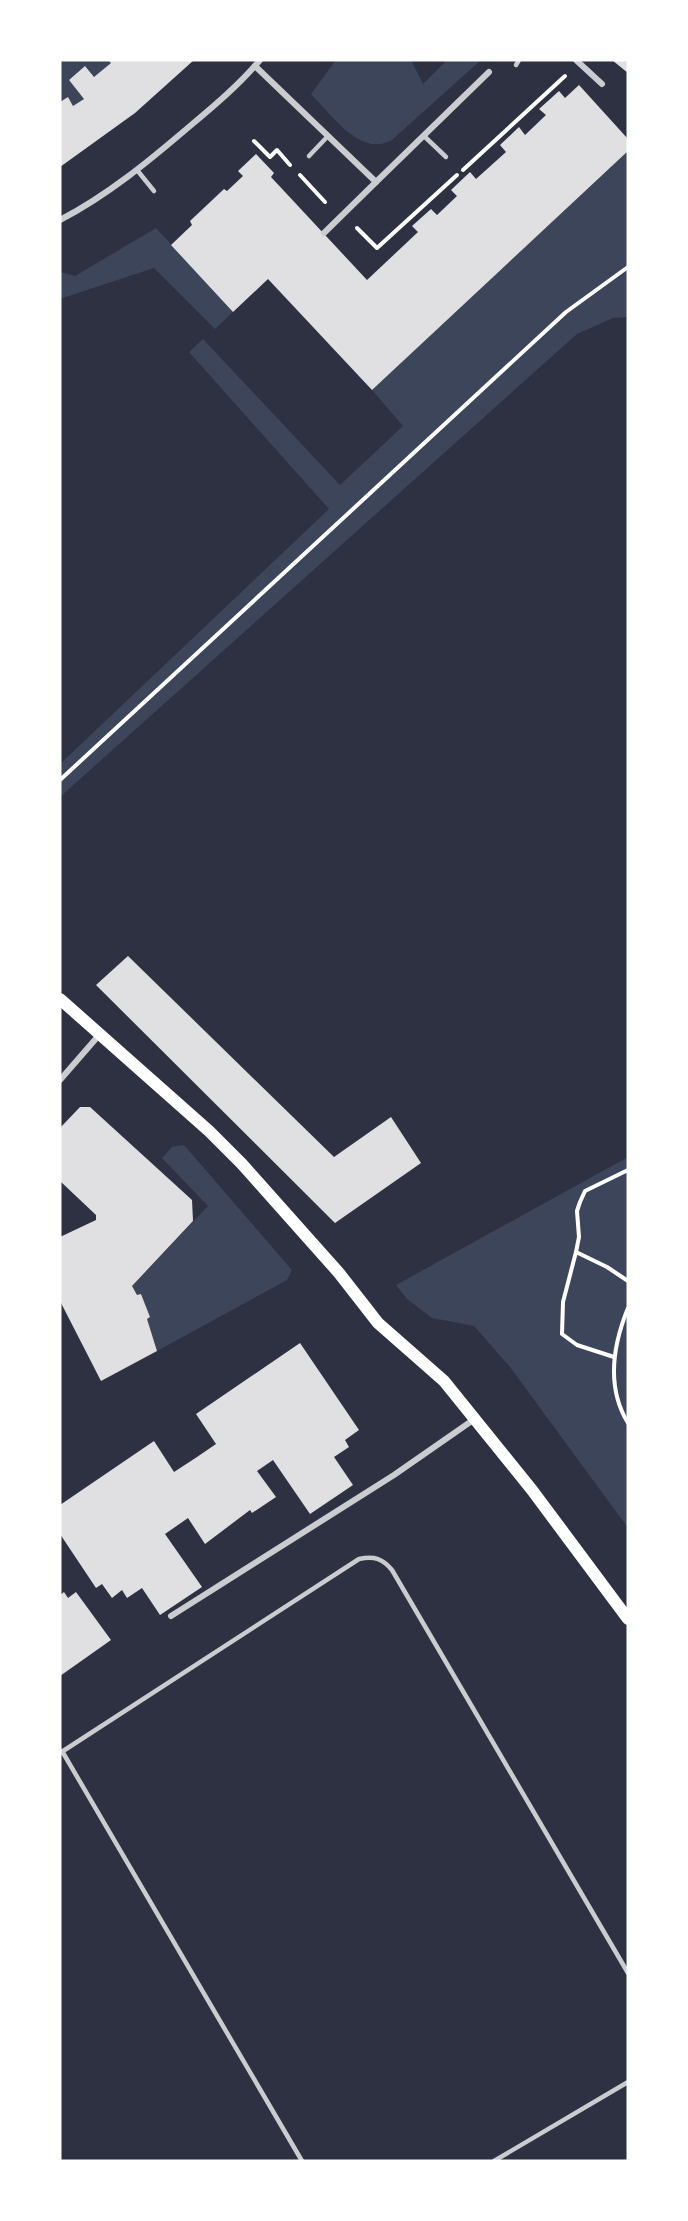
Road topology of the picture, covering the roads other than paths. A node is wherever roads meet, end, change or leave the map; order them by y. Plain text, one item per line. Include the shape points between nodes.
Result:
1 (577, 61) edge
2 (258, 63) edge
3 (489, 72) dead end
4 (602, 84) dead end
5 (328, 136) junction
6 (424, 136) junction
7 (309, 156) dead end
8 (446, 158) dead end
9 (137, 170) junction
10 (376, 182) junction
11 (154, 191) dead end
12 (60, 220) edge
13 (324, 233) dead end
14 (60, 999) edge
15 (100, 1033) junction
16 (60, 1080) edge
17 (476, 1418) junction
18 (171, 1616) dead end
19 (628, 1619) edge
20 (61, 1752) edge
21 (628, 1973) edge
22 (628, 2082) edge
23 (302, 2161) edge
24 (494, 2161) edge

1 - 4 street
2 - 5 street
2 - 9 street
3 - 6 street
5 - 7 lane
5 - 10 street
6 - 8 lane
6 - 10 street
9 - 11 lane
9 - 12 street
10 - 13 street
14 - 15 main road
15 - 16 street
15 - 17 main road via 209,1131 273,1196 378,1323 444,1381
17 - 18 street via 394,1475
17 - 19 main road
20 - 21 lane via 359,1559 384,1560
20 - 23 lane
22 - 24 lane

